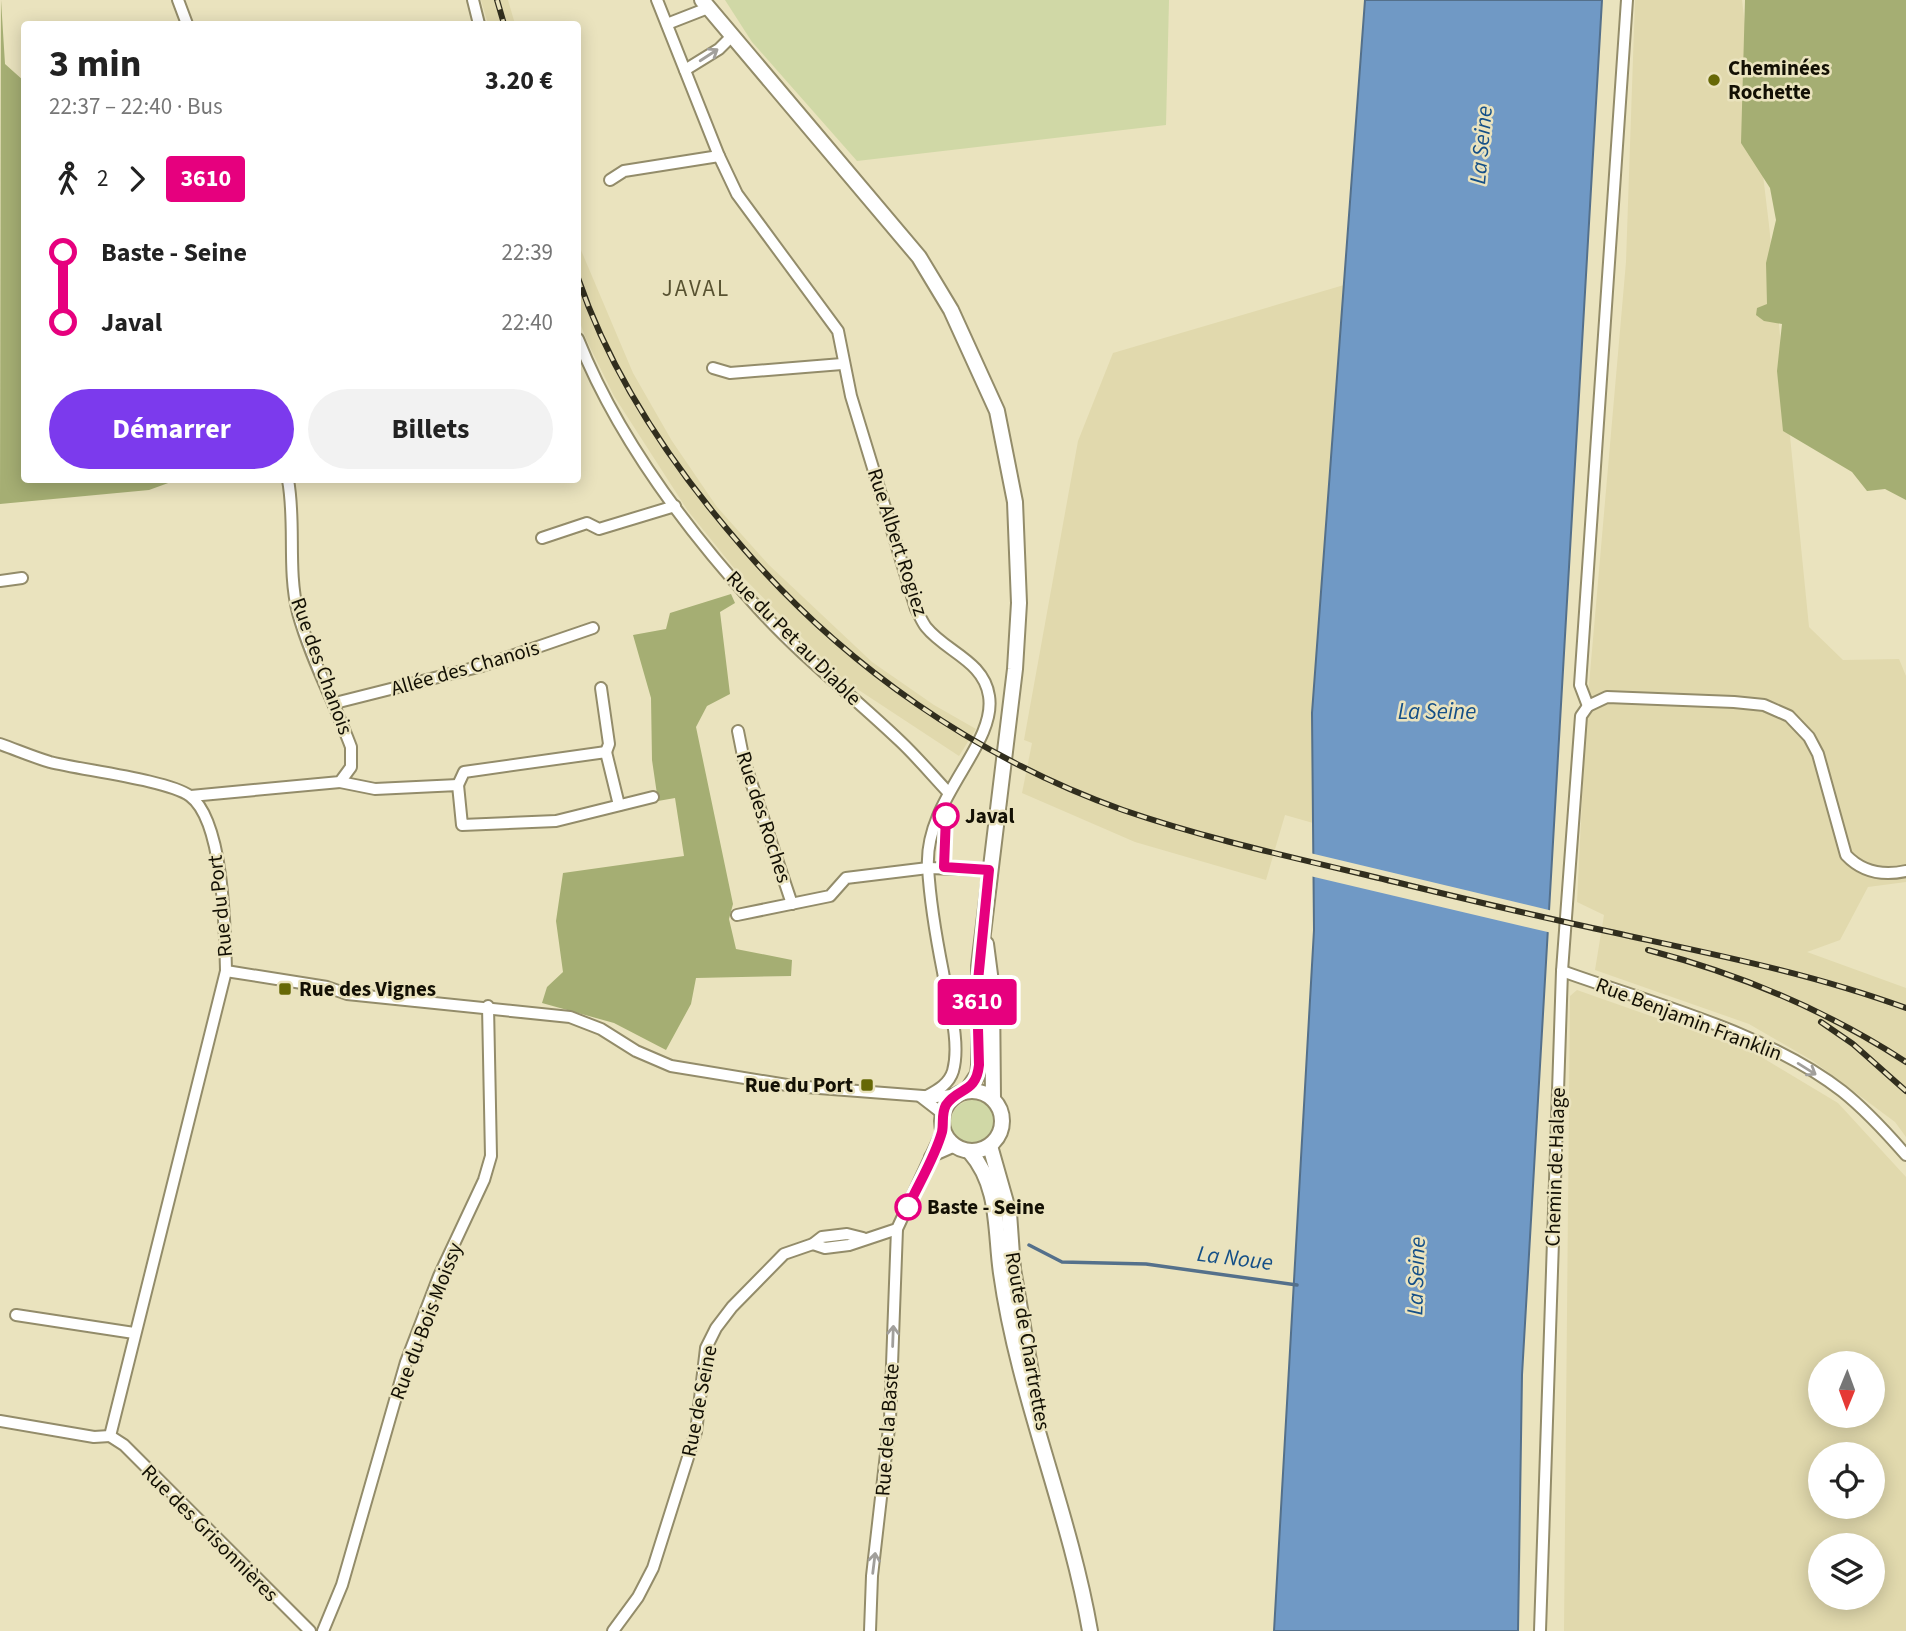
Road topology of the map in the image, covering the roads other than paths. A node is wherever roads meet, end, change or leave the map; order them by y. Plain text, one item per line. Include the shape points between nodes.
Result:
1 (178, 0) edge
2 (473, 0) edge
3 (657, 0) edge
4 (1627, 0) edge
5 (705, 4) edge
6 (186, 21) edge
7 (478, 21) edge
8 (667, 24) junction
9 (731, 37) junction
10 (685, 70) junction
11 (719, 156) junction
12 (610, 180) dead end
13 (581, 347) edge
14 (842, 364) junction
15 (713, 368) dead end
16 (289, 483) edge
17 (675, 506) junction
18 (541, 538) dead end
19 (22, 578) dead end
20 (0, 581) edge
21 (593, 628) dead end
22 (601, 688) dead end
23 (335, 703) junction
24 (1588, 706) junction
25 (738, 731) dead end
26 (0, 744) edge
27 (606, 752) junction
28 (340, 782) junction
29 (458, 785) junction
30 (948, 792) junction
31 (191, 796) junction
32 (653, 797) dead end
33 (619, 805) junction
34 (928, 868) junction
35 (989, 870) junction
36 (1906, 871) edge
37 (792, 904) junction
38 (737, 915) dead end
39 (983, 933) junction
40 (226, 971) junction
41 (1562, 971) junction
42 (488, 1006) junction
43 (963, 1093) junction
44 (923, 1096) junction
45 (993, 1098) junction
46 (943, 1114) junction
47 (943, 1130) junction
48 (955, 1146) junction
49 (990, 1146) junction
50 (970, 1152) junction
51 (1906, 1155) edge
52 (930, 1157) junction
53 (897, 1229) junction
54 (16, 1315) dead end
55 (134, 1333) junction
56 (0, 1421) edge
57 (110, 1436) junction
58 (1047, 1455) junction
59 (310, 1631) edge
60 (323, 1631) edge
61 (613, 1631) edge
62 (870, 1631) edge
63 (1090, 1631) edge
64 (1540, 1631) edge

1 - 6 street
2 - 7 street
3 - 8 street, Rue Albert Rogiez
4 - 24 street via 1580,685
5 - 8 street
5 - 9 main road
8 - 10 street, Rue Albert Rogiez
10 -> 9 street
9 - 35 main road via 919,257 951,310 996,411 1015,502 1018,638
10 - 11 street, Rue Albert Rogiez
11 - 12 street via 624,171
11 - 14 street, Rue Albert Rogiez via 737,194 838,331
13 - 17 street, Rue du Pet au Diable via 642,458
14 - 15 street via 730,373
14 - 30 street, Rue Albert Rogiez via 916,608 926,627 971,663 989,695 985,727
16 - 23 street, Rue des Chanois via 298,613
17 - 18 street via 599,529 587,523
17 - 30 street, Rue du Pet au Diable via 758,608
19 - 20 street
21 - 23 street, Allée des Chanois via 471,669
22 - 27 street via 609,744
23 - 28 street, Rue des Chanois via 351,747 351,767
24 - 36 street via 1607,697 1734,702 1764,705 1789,716 1818,754 1846,855 1866,870
24 - 41 street, Chemin de Halage via 1577,735
25 - 37 street, Rue des Roches
26 - 31 street via 51,762
27 - 29 street via 464,772
27 - 33 street
28 - 29 street via 375,789
28 - 31 street
29 - 33 street via 462,825 556,821
30 - 34 street, Rue Albert Rogiez via 929,838
31 - 40 street, Rue du Port via 204,816 216,851
32 - 33 street
34 - 35 street, Rue des Roches
34 - 37 street, Rue des Roches via 846,878 830,896
34 - 44 street, Rue Albert Rogiez via 954,1062 947,1082
35 - 39 main road
37 - 38 street, Rue des Roches
39 - 43 main road via 977,991 978,1074
39 - 45 main road via 992,990
40 - 42 street, Rue du Port via 347,994
40 - 55 street
41 -> 51 street, Rue Benjamin Franklin via 1793,1059 1856,1104
41 - 64 street, Chemin de Halage
42 - 44 street, Rue du Port via 570,1017 671,1066 793,1086
42 - 60 street, Rue du Bois Moissy via 491,1156 406,1362 342,1585
43 - 44 street, Rue du Port
43 - 45 main road via 976,1091
43 - 46 main road via 951,1099
44 - 46 street
45 - 49 main road via 1003,1122
46 - 47 main road
47 - 48 main road
47 - 52 street
48 - 50 main road
48 - 52 street
49 - 50 main road
49 - 58 main road, Route de Chartrettes via 1009,1213 1013,1269
50 - 58 main road, Route de Chartrettes via 995,1203 1002,1278 1018,1358
52 - 53 street
53 - 61 street, Rue de Seine via 883,1236 822,1237 793,1250 776,1261 732,1307 708,1343 696,1432 653,1569
62 -> 53 street, Rue de la Baste via 890,1419
54 - 55 street
55 - 57 street
56 - 57 street
57 - 59 street, Rue des Grisonnières
58 - 63 main road, Route de Chartrettes via 1076,1557

